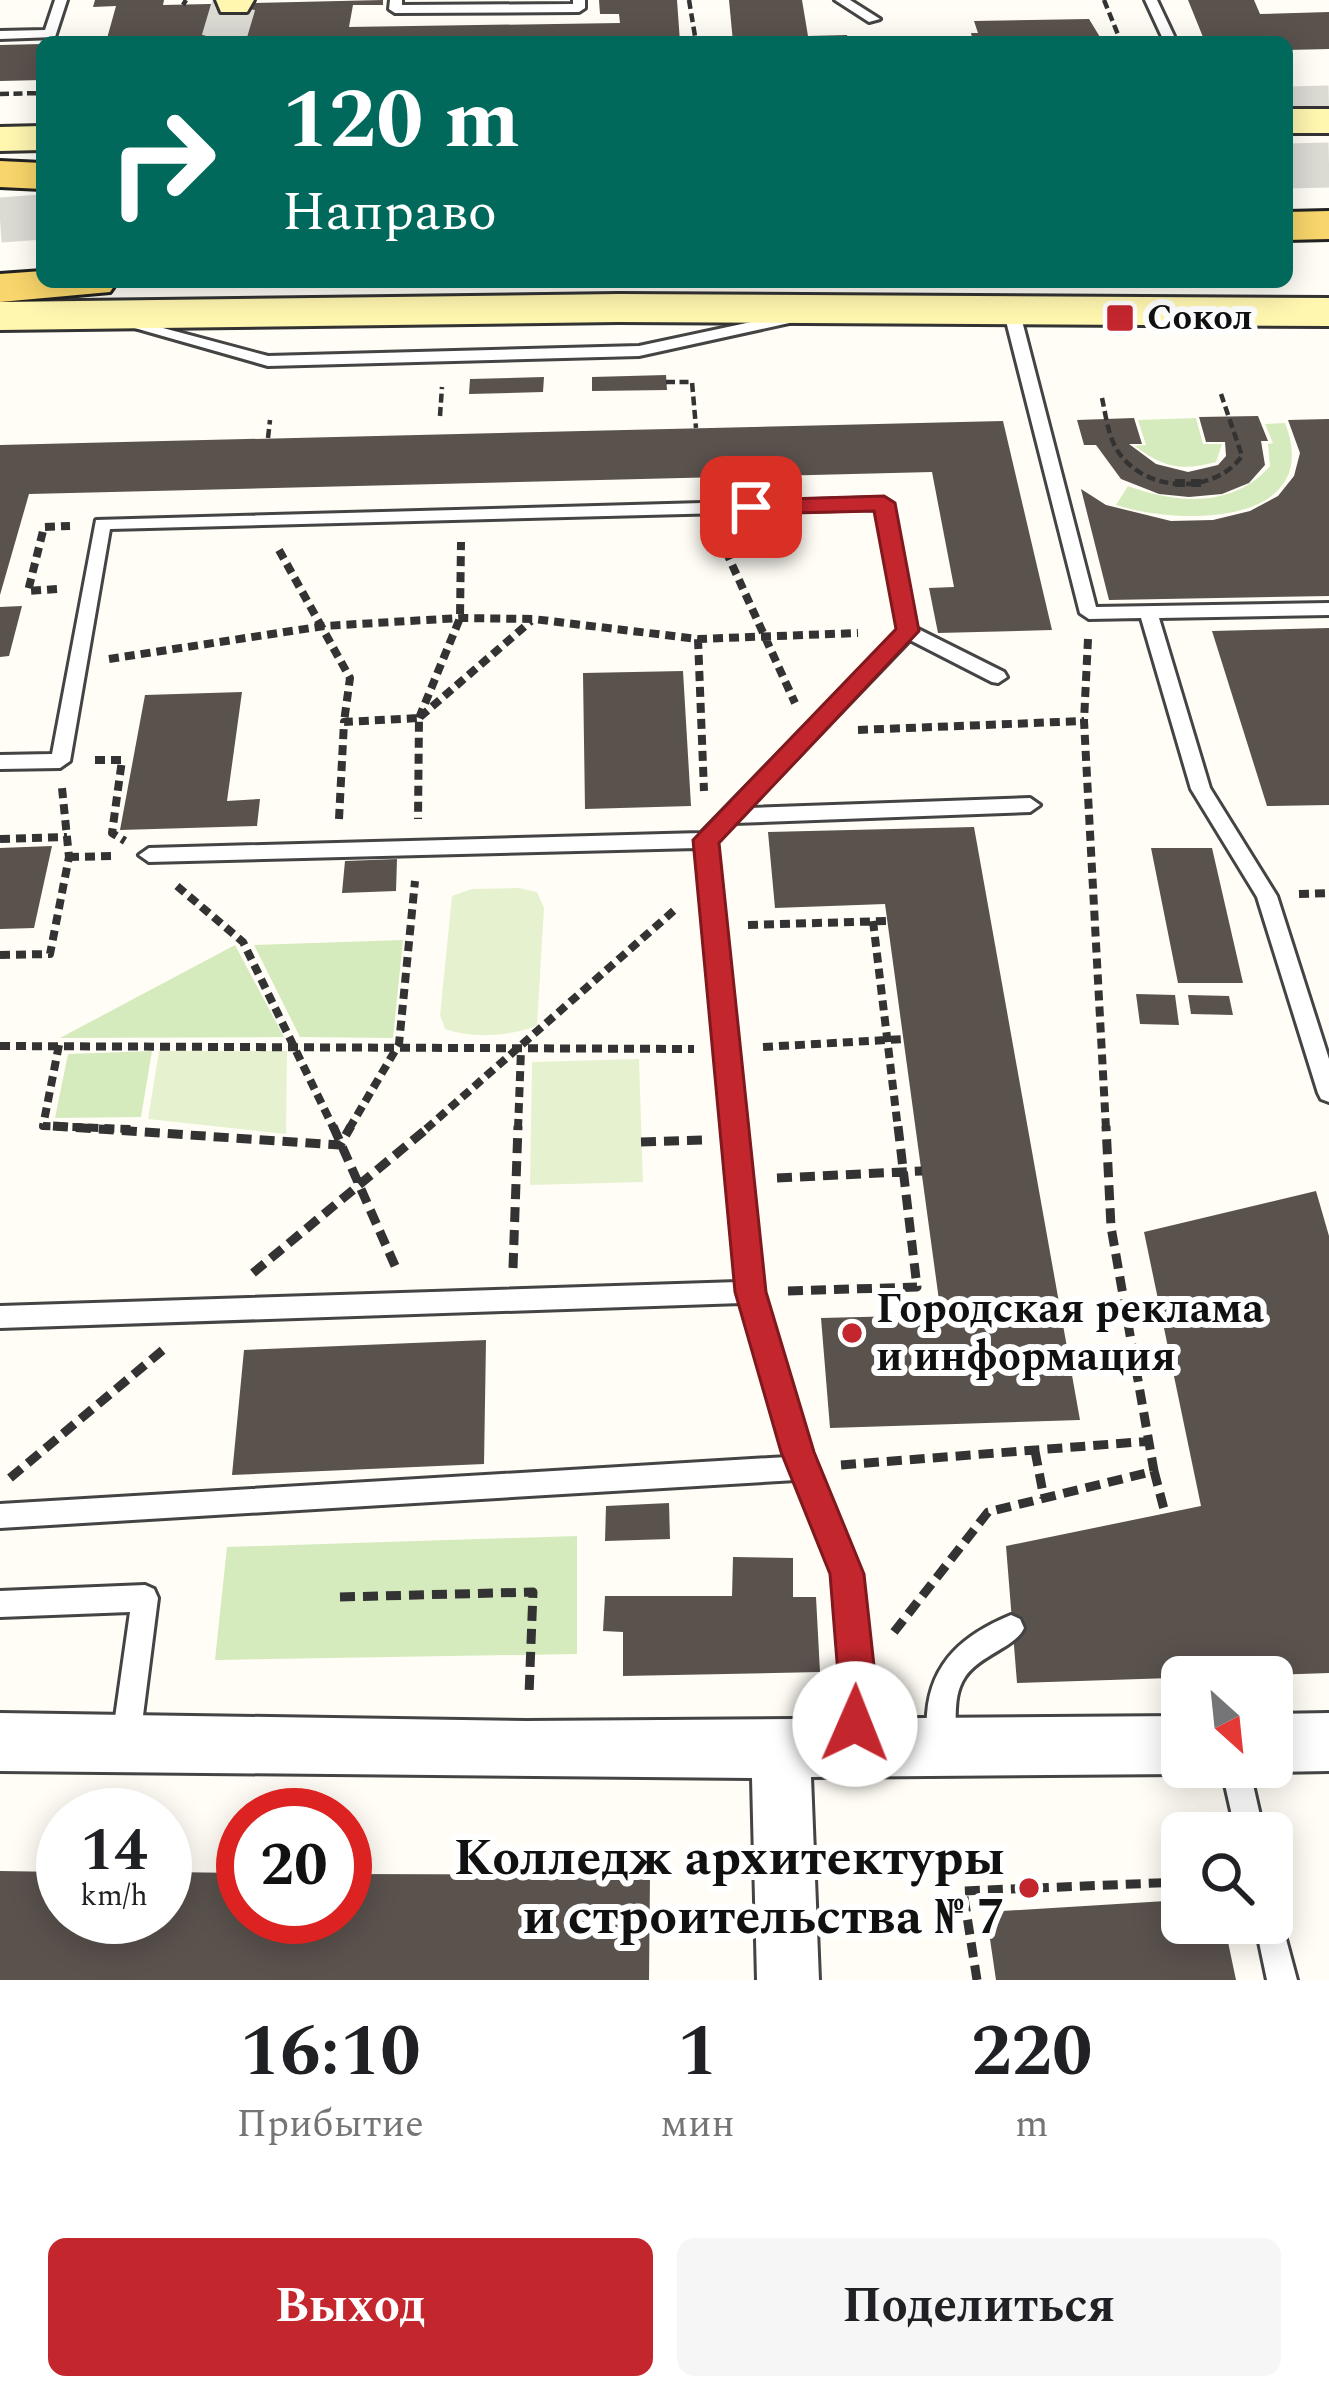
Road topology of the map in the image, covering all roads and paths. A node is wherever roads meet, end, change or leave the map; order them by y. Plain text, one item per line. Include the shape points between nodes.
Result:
1 (61, 0) edge
2 (396, 0) edge
3 (579, 0) edge
4 (689, 0) edge
5 (841, 0) edge
6 (1104, 0) edge
7 (1151, 0) edge
8 (874, 19) dead end
9 (0, 35) edge
10 (695, 36) edge
11 (1119, 36) edge
12 (1168, 36) dead end
13 (36, 93) edge
14 (0, 94) edge
15 (1293, 121) edge
16 (1329, 121) edge
17 (36, 138) edge
18 (0, 139) edge
19 (0, 174) edge
20 (36, 176) edge
21 (1329, 189) edge
22 (1293, 190) edge
23 (1329, 225) edge
24 (1293, 226) edge
25 (0, 288) edge
26 (950, 288) edge
27 (94, 299) edge
28 (618, 308) junction
29 (830, 311) junction
30 (1329, 311) edge
31 (1012, 313) junction
32 (0, 316) edge
33 (667, 382) dead end
34 (456, 387) dead end
35 (1221, 394) dead end
36 (1102, 398) dead end
37 (440, 416) dead end
38 (270, 420) dead end
39 (696, 428) dead end
40 (268, 438) dead end
41 (707, 508) junction
42 (461, 514) junction
43 (261, 520) junction
44 (102, 524) junction
45 (90, 587) junction
46 (1329, 608) edge
47 (1148, 612) junction
48 (1089, 613) junction
49 (460, 618) junction
50 (533, 619) junction
51 (324, 626) junction
52 (908, 631) junction
53 (760, 636) junction
54 (698, 639) junction
55 (77, 664) junction
56 (998, 677) dead end
57 (1084, 721) junction
58 (344, 722) dead end
59 (810, 731) junction
60 (60, 761) junction
61 (0, 762) edge
62 (1030, 806) dead end
63 (730, 816) junction
64 (67, 837) junction
65 (0, 839) edge
66 (706, 840) junction
67 (149, 855) junction
68 (710, 879) junction
69 (874, 921) junction
70 (887, 921) dead end
71 (716, 926) junction
72 (0, 956) edge
73 (904, 1039) dead end
74 (886, 1040) junction
75 (296, 1043) junction
76 (59, 1045) junction
77 (0, 1046) edge
78 (726, 1048) junction
79 (521, 1050) junction
80 (1329, 1094) edge
81 (736, 1139) junction
82 (641, 1142) dead end
83 (340, 1144) junction
84 (922, 1171) dead end
85 (902, 1172) junction
86 (739, 1180) junction
87 (358, 1186) junction
88 (751, 1292) junction
89 (512, 1299) junction
90 (411, 1302) junction
91 (210, 1310) junction
92 (0, 1317) edge
93 (1152, 1441) junction
94 (1035, 1450) junction
95 (803, 1468) junction
96 (1154, 1472) junction
97 (0, 1487) edge
98 (1044, 1498) junction
99 (1165, 1513) dead end
100 (0, 1516) edge
101 (340, 1597) dead end
102 (0, 1604) edge
103 (1011, 1628) dead end
104 (858, 1675) junction
105 (0, 1742) edge
106 (1329, 1742) edge
107 (1293, 1743) edge
108 (126, 1744) junction
109 (1161, 1745) edge
110 (526, 1750) junction
111 (781, 1750) junction
112 (942, 1750) junction
113 (854, 1751) junction
114 (1161, 1883) edge
115 (1274, 1944) edge
116 (788, 1980) edge
117 (976, 1980) edge
118 (1282, 1980) edge

1 - 9 lane via 50,34
2 - 3 lane via 395,9 579,8
4 - 10 path
5 - 8 lane
6 - 11 path
7 - 12 lane
13 - 14 path
15 - 16 main road
17 - 18 main road
19 - 20 main road
21 - 22 main road
23 - 24 main road
25 - 27 main road
26 - 28 main road
27 - 28 main road
27 - 29 lane via 268,361 639,351
27 - 32 main road
28 - 29 main road
29 - 31 main road
30 - 31 main road
31 - 48 lane
33 - 39 path via 692,382
34 - 37 path via 442,387
35 - 36 path via 1242,456 1224,476 1196,483 1136,469 1115,445
38 - 40 path
41 - 42 lane
41 - 52 lane via 884,503
41 - 53 path
42 - 43 lane
42 - 49 path
43 - 44 lane
43 - 51 path
44 - 45 lane
44 - 45 path via 44,527 28,591
45 - 55 lane
46 - 47 lane
47 - 48 lane
47 - 80 lane via 1201,789 1267,896
48 - 57 path
49 - 50 path
49 - 50 path via 419,718
49 - 51 path
50 - 54 path
51 - 55 path
51 - 58 path via 350,678
52 - 53 path
52 - 56 lane
52 - 59 lane
53 - 54 path
53 - 59 path
54 - 66 path
55 - 60 lane
57 - 59 path
57 - 93 path via 1111,1227
59 - 63 lane
60 - 61 lane
60 - 64 path
60 - 67 path via 122,760 112,833
62 - 63 lane
63 - 66 lane
64 - 65 path
64 - 72 path via 50,954
66 - 67 lane
66 - 68 lane
67 - 75 path via 242,942
68 - 71 lane
68 - 79 path
69 - 70 path
69 - 71 path
69 - 74 path
71 - 78 lane
73 - 74 path
74 - 78 path
74 - 85 path
75 - 76 path
75 - 79 path
75 - 83 path
76 - 77 path
76 - 83 path via 43,1126
78 - 79 path
78 - 81 lane
79 - 87 path
79 - 89 path
81 - 82 path
81 - 86 lane
83 - 87 path
84 - 85 path
85 - 86 path
85 - 88 path via 917,1287
86 - 88 lane
87 - 90 path
87 - 91 path
88 - 89 lane
88 - 95 lane
89 - 90 lane
90 - 91 lane
91 - 92 lane
91 - 97 path
93 - 94 path
93 - 96 path
94 - 95 path
94 - 98 path
95 - 100 lane
95 - 104 lane via 847,1574
96 - 98 path
96 - 99 path
98 - 104 path via 988,1512
101 - 110 path via 533,1592
102 - 108 lane via 145,1598
103 - 112 lane via 976,1642 946,1680 937,1705
104 - 113 lane
105 - 108 street
106 - 107 street
108 - 110 street
109 - 112 street
110 - 111 street
111 - 113 street
111 - 116 street
112 - 113 street
114 - 117 path via 963,1892
115 - 118 lane

